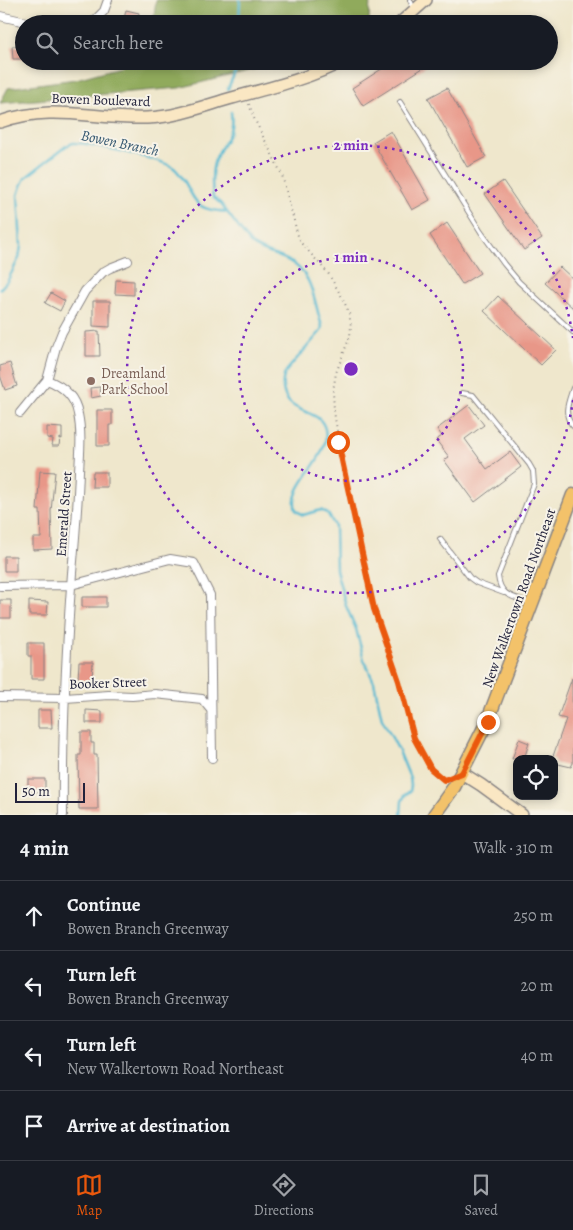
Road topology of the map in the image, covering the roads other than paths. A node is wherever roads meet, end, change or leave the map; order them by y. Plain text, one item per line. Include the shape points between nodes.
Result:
1 (108, 0) edge
2 (426, 0) edge
3 (412, 5) edge
4 (100, 15) edge
5 (0, 16) edge
6 (15, 19) edge
7 (322, 70) edge
8 (400, 102) dead end
9 (0, 122) edge
10 (128, 261) dead end
11 (573, 332) edge
12 (47, 380) junction
13 (573, 388) edge
14 (462, 393) dead end
15 (20, 413) dead end
16 (573, 426) edge
17 (573, 495) edge
18 (440, 539) dead end
19 (71, 585) junction
20 (0, 586) edge
21 (504, 593) junction
22 (533, 604) junction
23 (0, 697) edge
24 (65, 698) junction
25 (211, 710) junction
26 (212, 758) dead end
27 (462, 773) junction
28 (63, 815) edge
29 (434, 815) edge
30 (522, 815) edge

1 - 4 street
2 - 3 street
5 - 6 street
7 - 9 street, Bowen Boulevard via 178,114 126,118 54,112
8 - 11 lane via 480,232 504,264
10 - 12 street via 102,272 85,291 62,332
12 - 15 street
12 - 19 street, Emerald Street via 68,393 75,404 80,425
13 - 16 lane via 566,412
14 - 21 lane via 473,395 533,471 534,484 498,576
17 - 22 main road, New Walkertown Road Northeast
18 - 21 lane via 470,578
19 - 20 street
19 - 24 street, Emerald Street
19 - 25 street via 170,559 194,563 210,596
21 - 22 lane
22 - 27 main road, New Walkertown Road Northeast via 496,703
23 - 24 street, Booker Street
24 - 25 street, Booker Street via 155,694 202,700
24 - 28 street, Emerald Street
25 - 26 street
27 - 29 main road, New Walkertown Road Northeast
27 - 30 street

